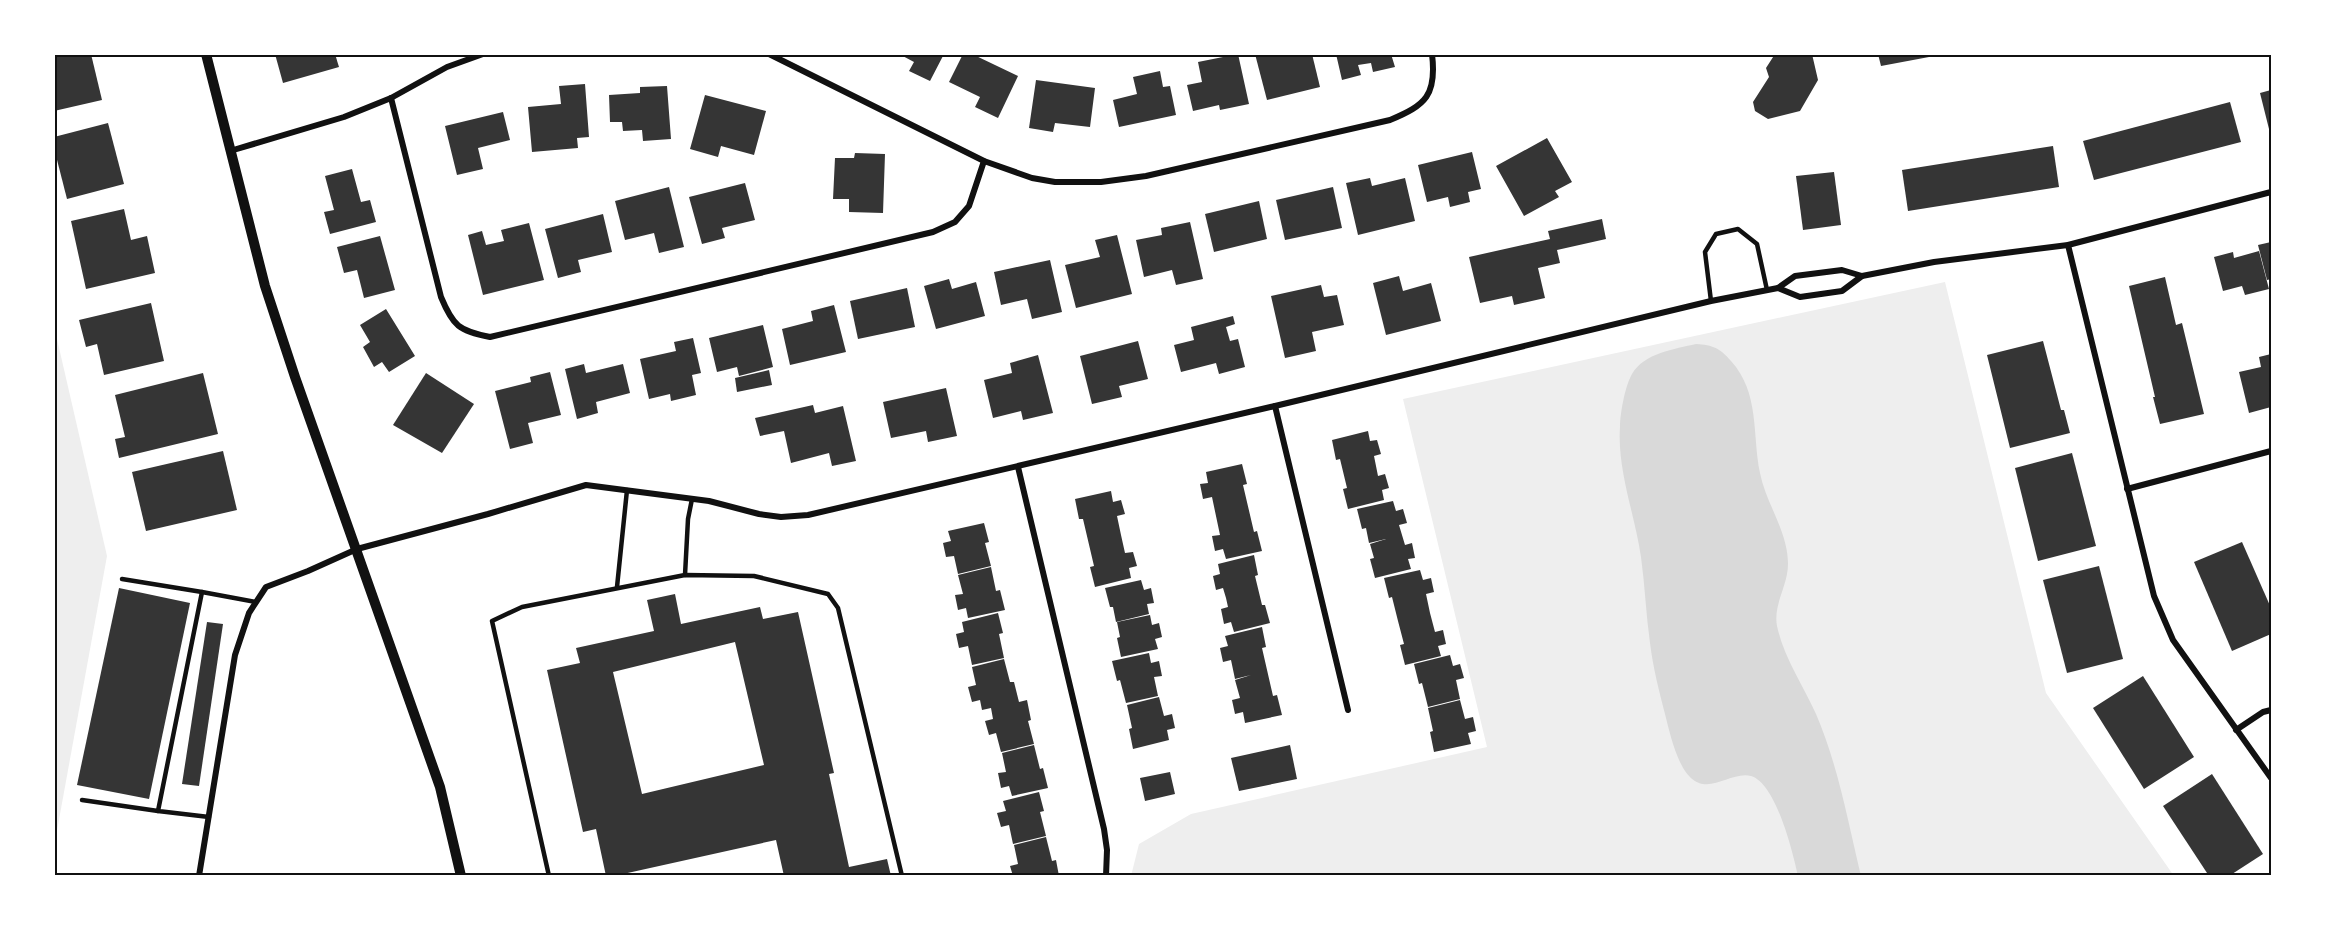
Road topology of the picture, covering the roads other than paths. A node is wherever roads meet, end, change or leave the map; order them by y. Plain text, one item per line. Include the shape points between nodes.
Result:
1 (206, 54) edge
2 (483, 54) edge
3 (769, 54) edge
4 (1432, 54) edge
5 (391, 98) junction
6 (230, 151) junction
7 (984, 161) junction
8 (2271, 192) edge
9 (2068, 245) junction
10 (1862, 276) junction
11 (1778, 288) junction
12 (1767, 290) junction
13 (1711, 301) junction
14 (1275, 406) junction
15 (2271, 451) edge
16 (1018, 466) junction
17 (2127, 489) junction
18 (627, 490) junction
19 (692, 499) junction
20 (357, 549) junction
21 (685, 574) junction
22 (122, 579) dead end
23 (617, 587) junction
24 (202, 592) junction
25 (256, 602) junction
26 (1348, 710) dead end
27 (2271, 710) edge
28 (2236, 730) junction
29 (2271, 778) edge
30 (82, 800) dead end
31 (158, 811) junction
32 (209, 817) junction
33 (199, 876) edge
34 (460, 876) edge
35 (549, 876) edge
36 (902, 876) edge
37 (1106, 876) edge

1 - 6 street
2 - 5 street via 447,67
3 - 7 street
4 - 7 street via 1435,74 1427,98 1411,112 1390,120 1146,176 1101,182 1032,178
5 - 6 street via 344,117
5 - 7 street via 449,317 467,333 490,337 933,232 955,222 969,206
6 - 20 street via 265,286
8 - 9 street
9 - 10 street via 1934,262
9 - 17 street
10 - 11 street via 1842,270 1795,276
10 - 11 street via 1842,291 1829,293 1800,297
11 - 12 street
12 - 13 street
12 - 13 lane via 1757,244 1738,229 1716,234 1705,252
13 - 14 street
14 - 16 street
14 - 26 street
15 - 17 street
16 - 19 street via 808,515 759,514
16 - 37 street via 1104,829
17 - 28 street via 2161,616 2173,640
18 - 19 street
18 - 20 street via 586,485
18 - 23 lane
19 - 21 lane
20 - 25 street via 266,586
20 - 34 street via 440,788
21 - 23 lane
21 - 36 lane via 754,576 828,594 838,608
22 - 24 lane
23 - 35 lane via 522,607 492,621
24 - 25 lane
24 - 31 lane
25 - 32 street via 235,656
27 - 28 street
28 - 29 street
30 - 31 lane
31 - 32 lane
32 - 33 street

